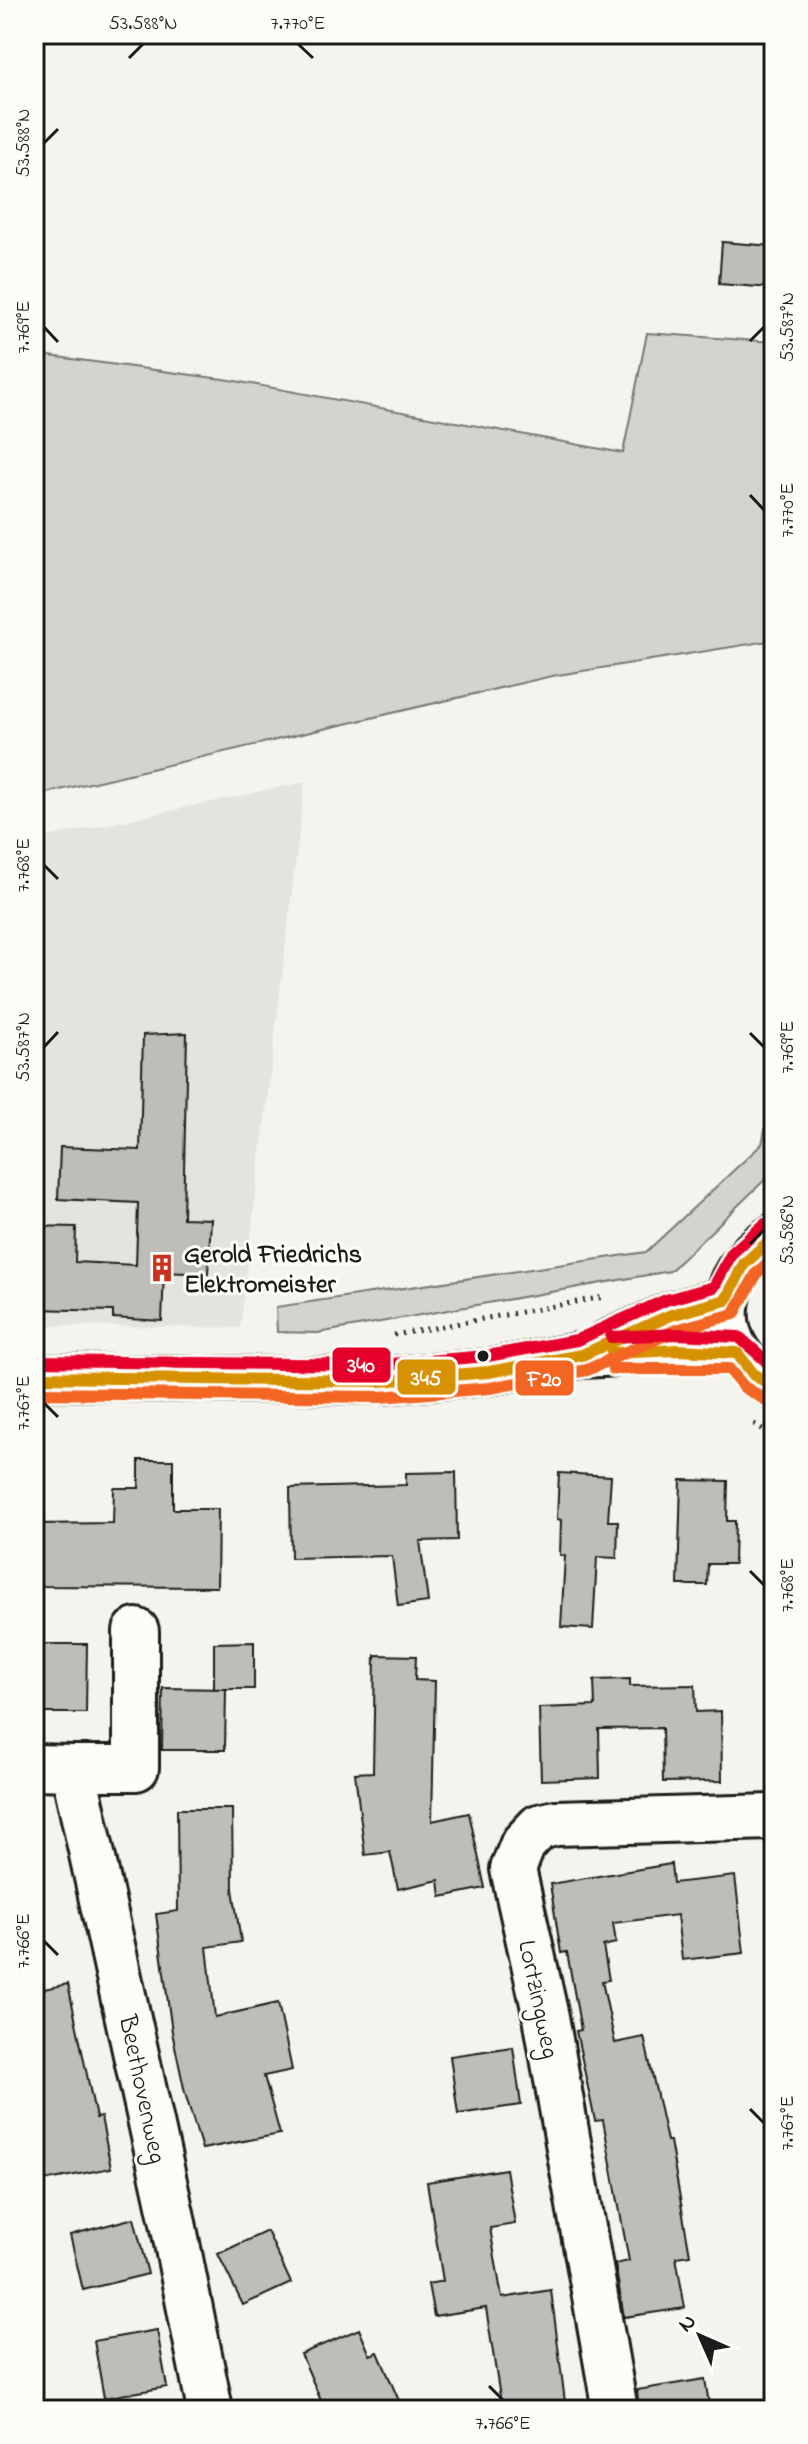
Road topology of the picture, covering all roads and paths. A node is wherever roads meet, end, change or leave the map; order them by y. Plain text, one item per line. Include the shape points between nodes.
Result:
1 (774, 1237) edge
2 (620, 1294) dead end
3 (726, 1300) junction
4 (387, 1337) dead end
5 (737, 1353) junction
6 (582, 1355) junction
7 (34, 1377) edge
8 (774, 1386) edge
9 (136, 1631) dead end
10 (54, 1768) edge
11 (774, 1817) edge
12 (210, 2410) edge
13 (615, 2410) edge

1 - 3 street via 751,1253 735,1274
2 - 4 path
3 - 5 street via 725,1325
3 - 6 street via 671,1315
5 - 6 street
5 - 8 street via 754,1375
6 - 7 street via 489,1372 380,1381
9 - 10 street, Beethovenweg via 136,1768
10 - 12 street, Beethovenweg via 179,2248
11 - 13 street, Lortzingweg via 556,1823 539,1827 523,1844 513,1869 546,2017

